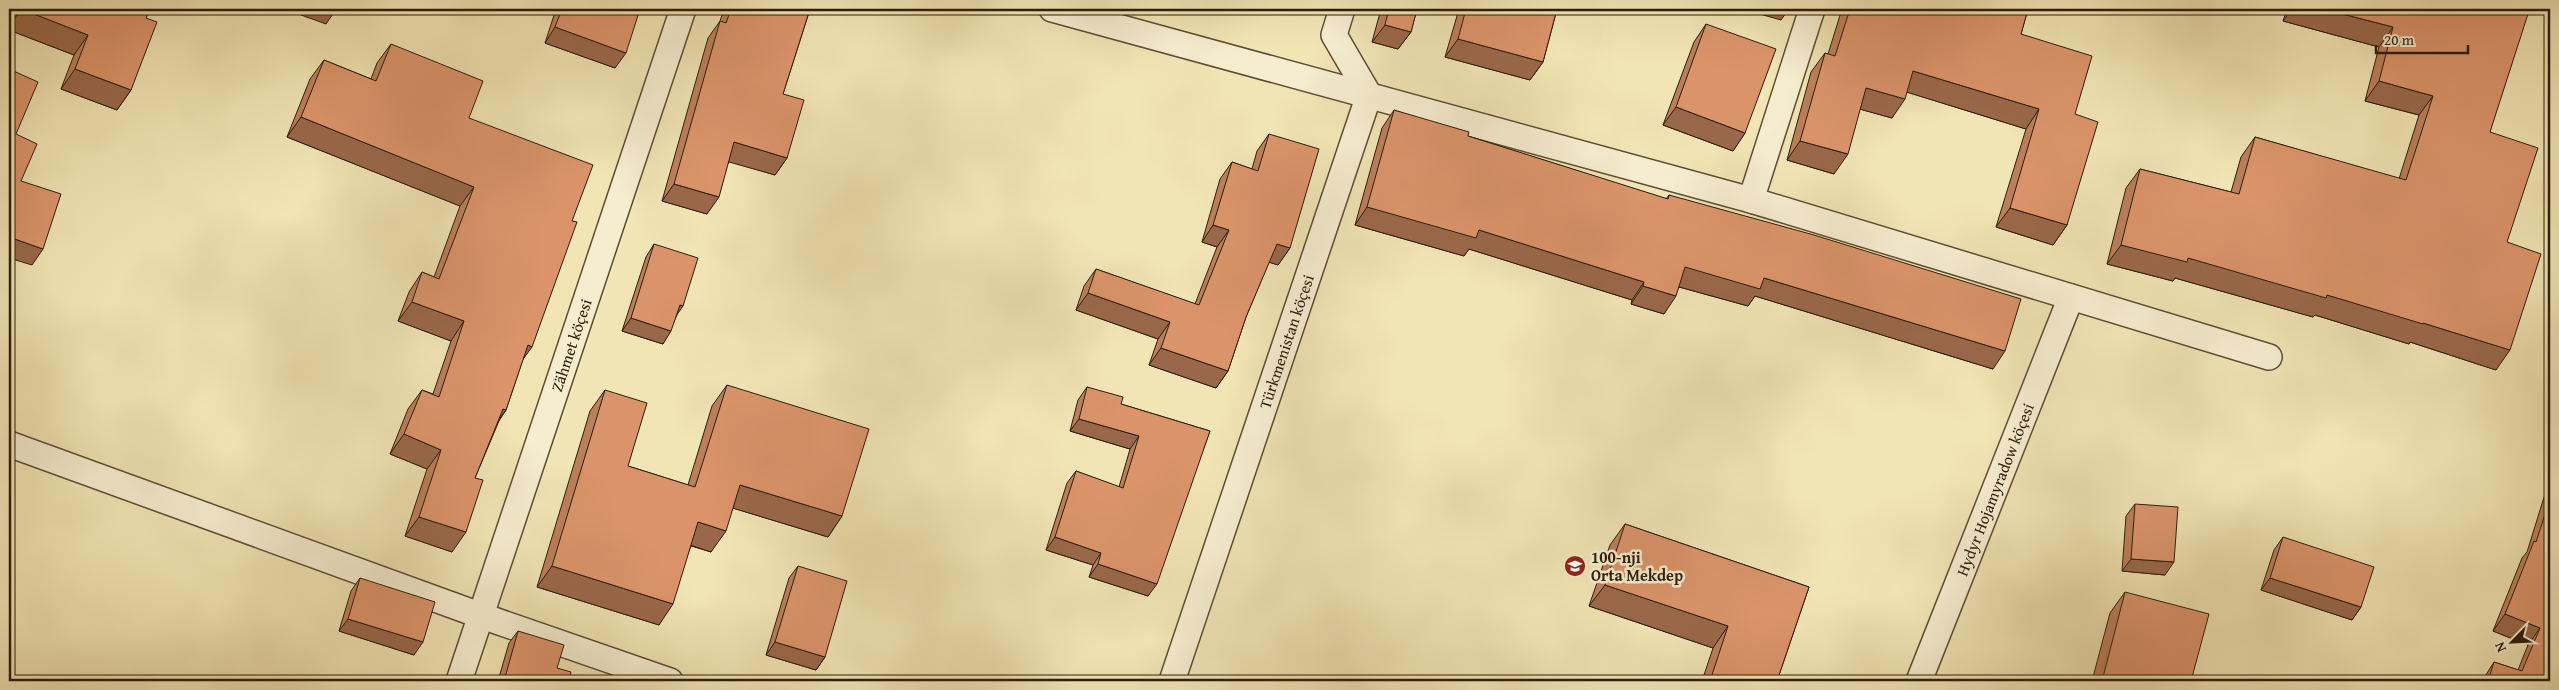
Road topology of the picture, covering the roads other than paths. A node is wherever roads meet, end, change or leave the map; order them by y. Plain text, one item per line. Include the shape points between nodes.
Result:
1 (683, 9) edge
2 (1052, 9) edge
3 (1342, 9) edge
4 (1812, 9) edge
5 (1369, 95) junction
6 (1751, 200) junction
7 (2071, 297) junction
8 (2269, 357) dead end
9 (9, 444) edge
10 (482, 616) junction
11 (459, 681) edge
12 (670, 681) edge
13 (1172, 681) edge
14 (1919, 681) edge

1 - 10 street, Zähmet köçesi
2 - 5 street
3 - 5 street via 1334,35
4 - 6 street
5 - 6 street
5 - 13 street, Türkmenistan köçesi
6 - 7 street
7 - 8 street
7 - 14 street, Hydyr Hojamyradow köçesi
9 - 10 street
10 - 11 street, Zähmet köçesi
10 - 12 street

